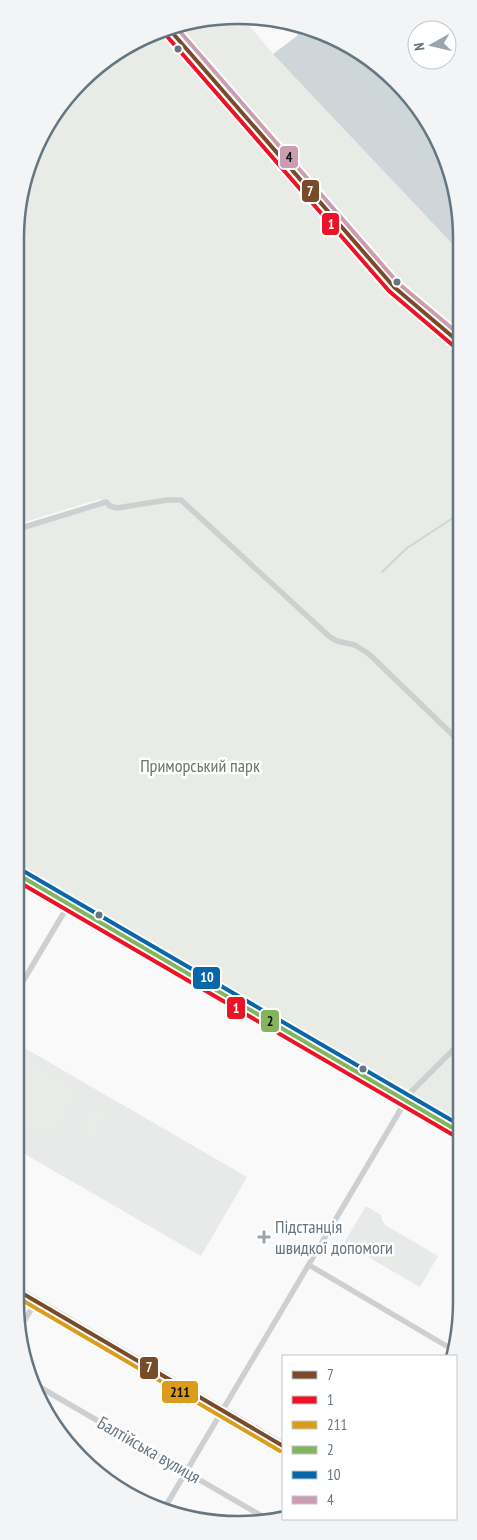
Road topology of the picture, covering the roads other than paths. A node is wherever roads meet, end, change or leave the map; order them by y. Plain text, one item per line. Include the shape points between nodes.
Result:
1 (173, 34) edge
2 (453, 337) edge
3 (24, 527) edge
4 (453, 735) edge
5 (24, 878) edge
6 (69, 904) junction
7 (24, 980) edge
8 (453, 1050) edge
9 (406, 1101) junction
10 (453, 1128) edge
11 (309, 1265) junction
12 (24, 1295) edge
13 (36, 1302) junction
14 (25, 1320) edge
15 (448, 1347) edge
16 (42, 1389) edge
17 (223, 1410) junction
18 (282, 1445) edge
19 (186, 1472) junction
20 (167, 1504) edge
21 (260, 1515) edge

1 - 2 street via 394,287
3 - 4 street via 106,502 117,508 182,500 330,637 355,645 369,654
5 - 6 main road
6 - 7 street
6 - 9 main road
8 - 9 street
9 - 10 main road
9 - 11 street
11 - 15 street
11 - 17 street
12 - 13 main road
13 - 14 street
13 - 17 main road
16 - 19 street, Балтійська вулиця
17 - 18 main road
17 - 19 street
19 - 20 street
19 - 21 street, Балтійська вулиця

